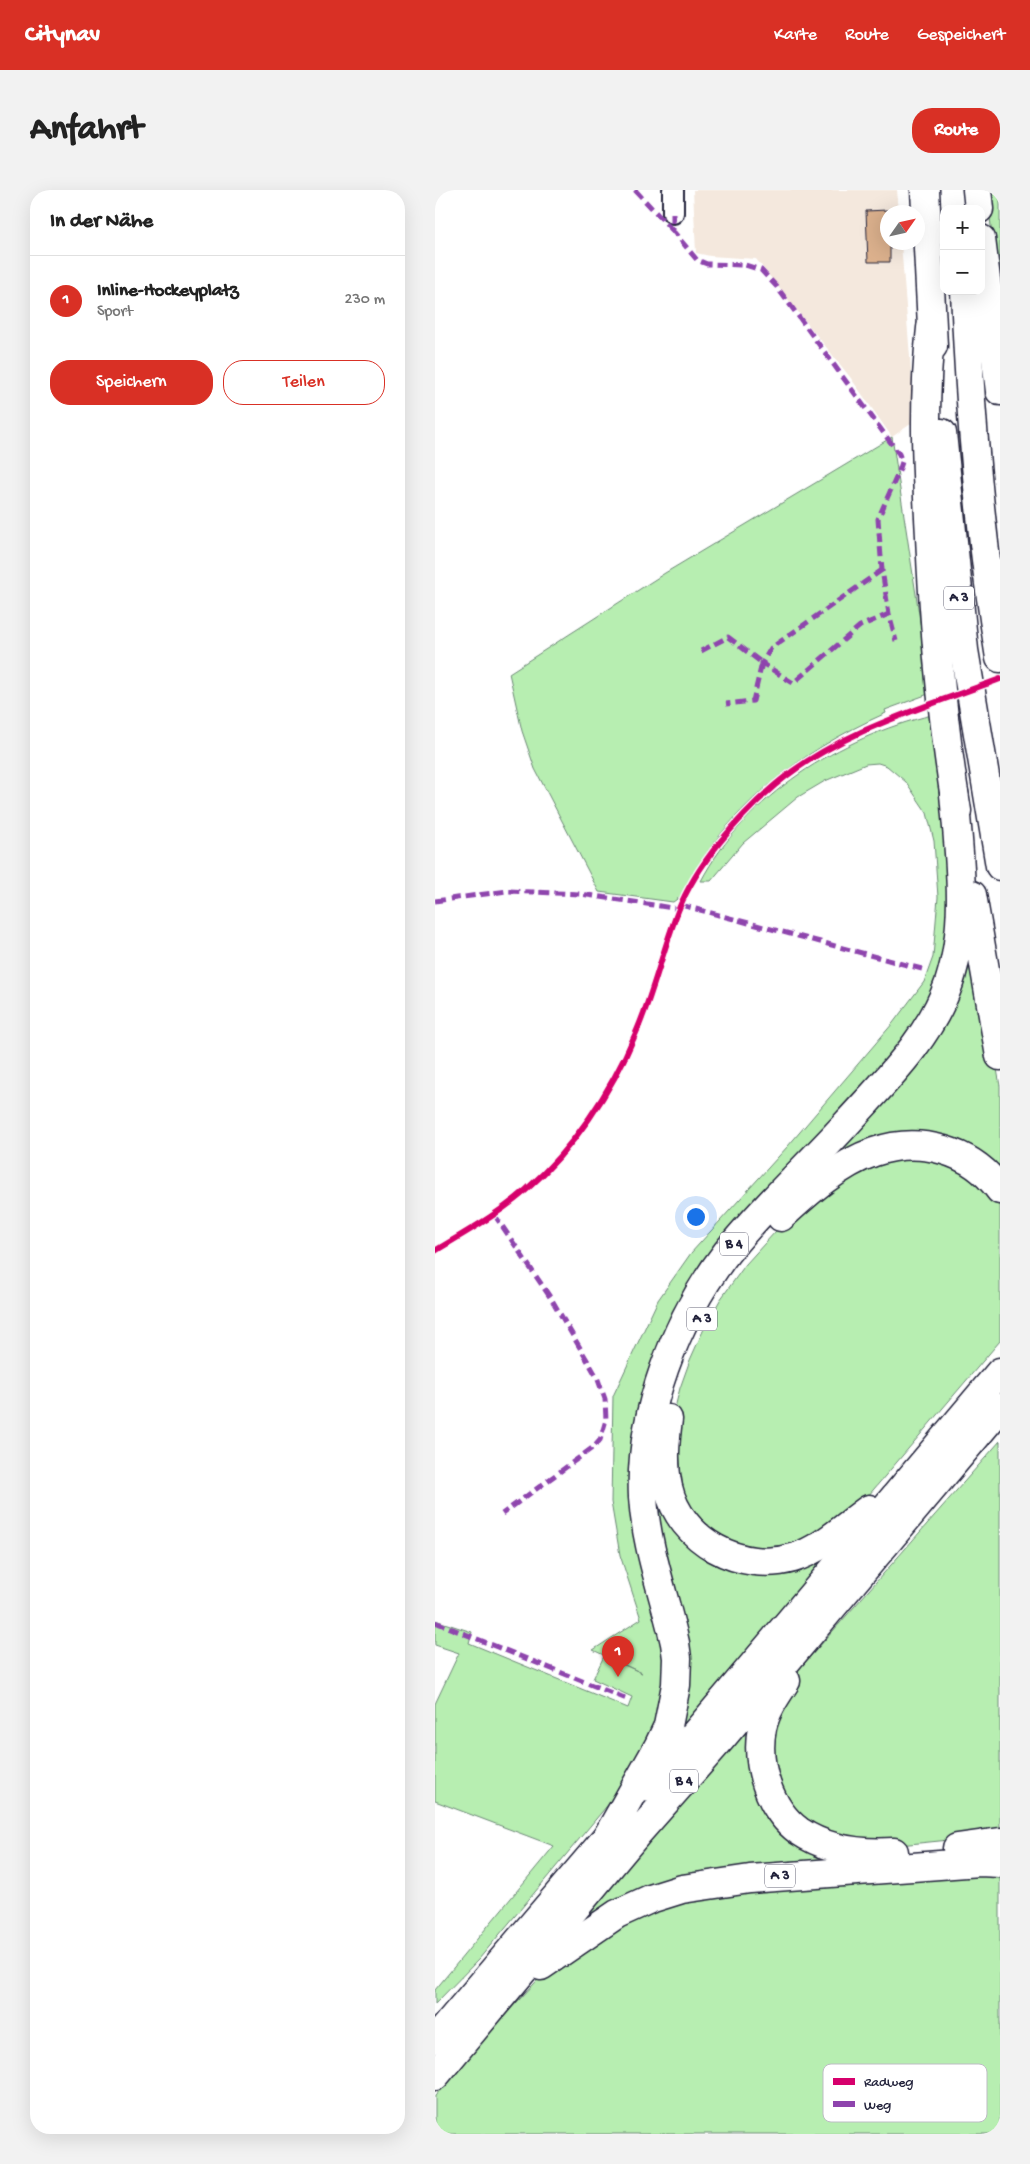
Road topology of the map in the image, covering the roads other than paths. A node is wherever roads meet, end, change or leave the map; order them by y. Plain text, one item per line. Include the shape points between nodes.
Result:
1 (673, 190) edge
2 (925, 190) edge
3 (961, 190) edge
4 (977, 190) edge
5 (962, 205) edge
6 (979, 205) edge
7 (673, 213) dead end
8 (982, 250) edge
9 (965, 295) edge
10 (931, 328) junction
11 (1000, 391) edge
12 (1000, 658) edge
13 (954, 793) junction
14 (1000, 866) edge
15 (1000, 1056) edge
16 (1000, 1190) edge
17 (1000, 1372) edge
18 (1000, 1408) edge
19 (910, 1478) junction
20 (858, 1575) junction
21 (607, 1837) junction
22 (1000, 1842) edge
23 (1000, 1863) edge
24 (511, 1988) junction
25 (435, 2039) edge
26 (435, 2076) edge

1 - 7 lane
2 - 10 highway, A 3
3 - 5 highway
4 - 6 highway
8 - 11 highway
9 - 12 highway, A 3 via 971,408
10 - 13 highway via 925,430 932,575 940,686
10 - 14 highway, A 3 via 965,650
13 - 15 highway
13 - 21 highway, B 4 via 961,886 960,925 952,969 938,1008 906,1057 727,1253 677,1335 661,1377 645,1448 643,1497 650,1548 675,1642 675,1685 668,1726
16 - 19 highway, A 3 via 969,1161 926,1146 903,1146 873,1152 835,1172 776,1222 728,1280 698,1327 675,1386 664,1455 668,1489 680,1514 695,1533 730,1556 764,1562 802,1555 837,1534
17 - 19 highway, B 4
18 - 20 highway, B 4
19 - 21 highway, B 4
20 - 22 highway, B 4 via 777,1693 765,1719 760,1747 762,1769 775,1804 798,1830 816,1841 848,1850 948,1849
20 - 24 highway, B 4 via 637,1834
21 - 25 highway, B 4
23 - 24 highway, A 3 via 750,1878 682,1889 617,1914
24 - 26 highway, B 4

